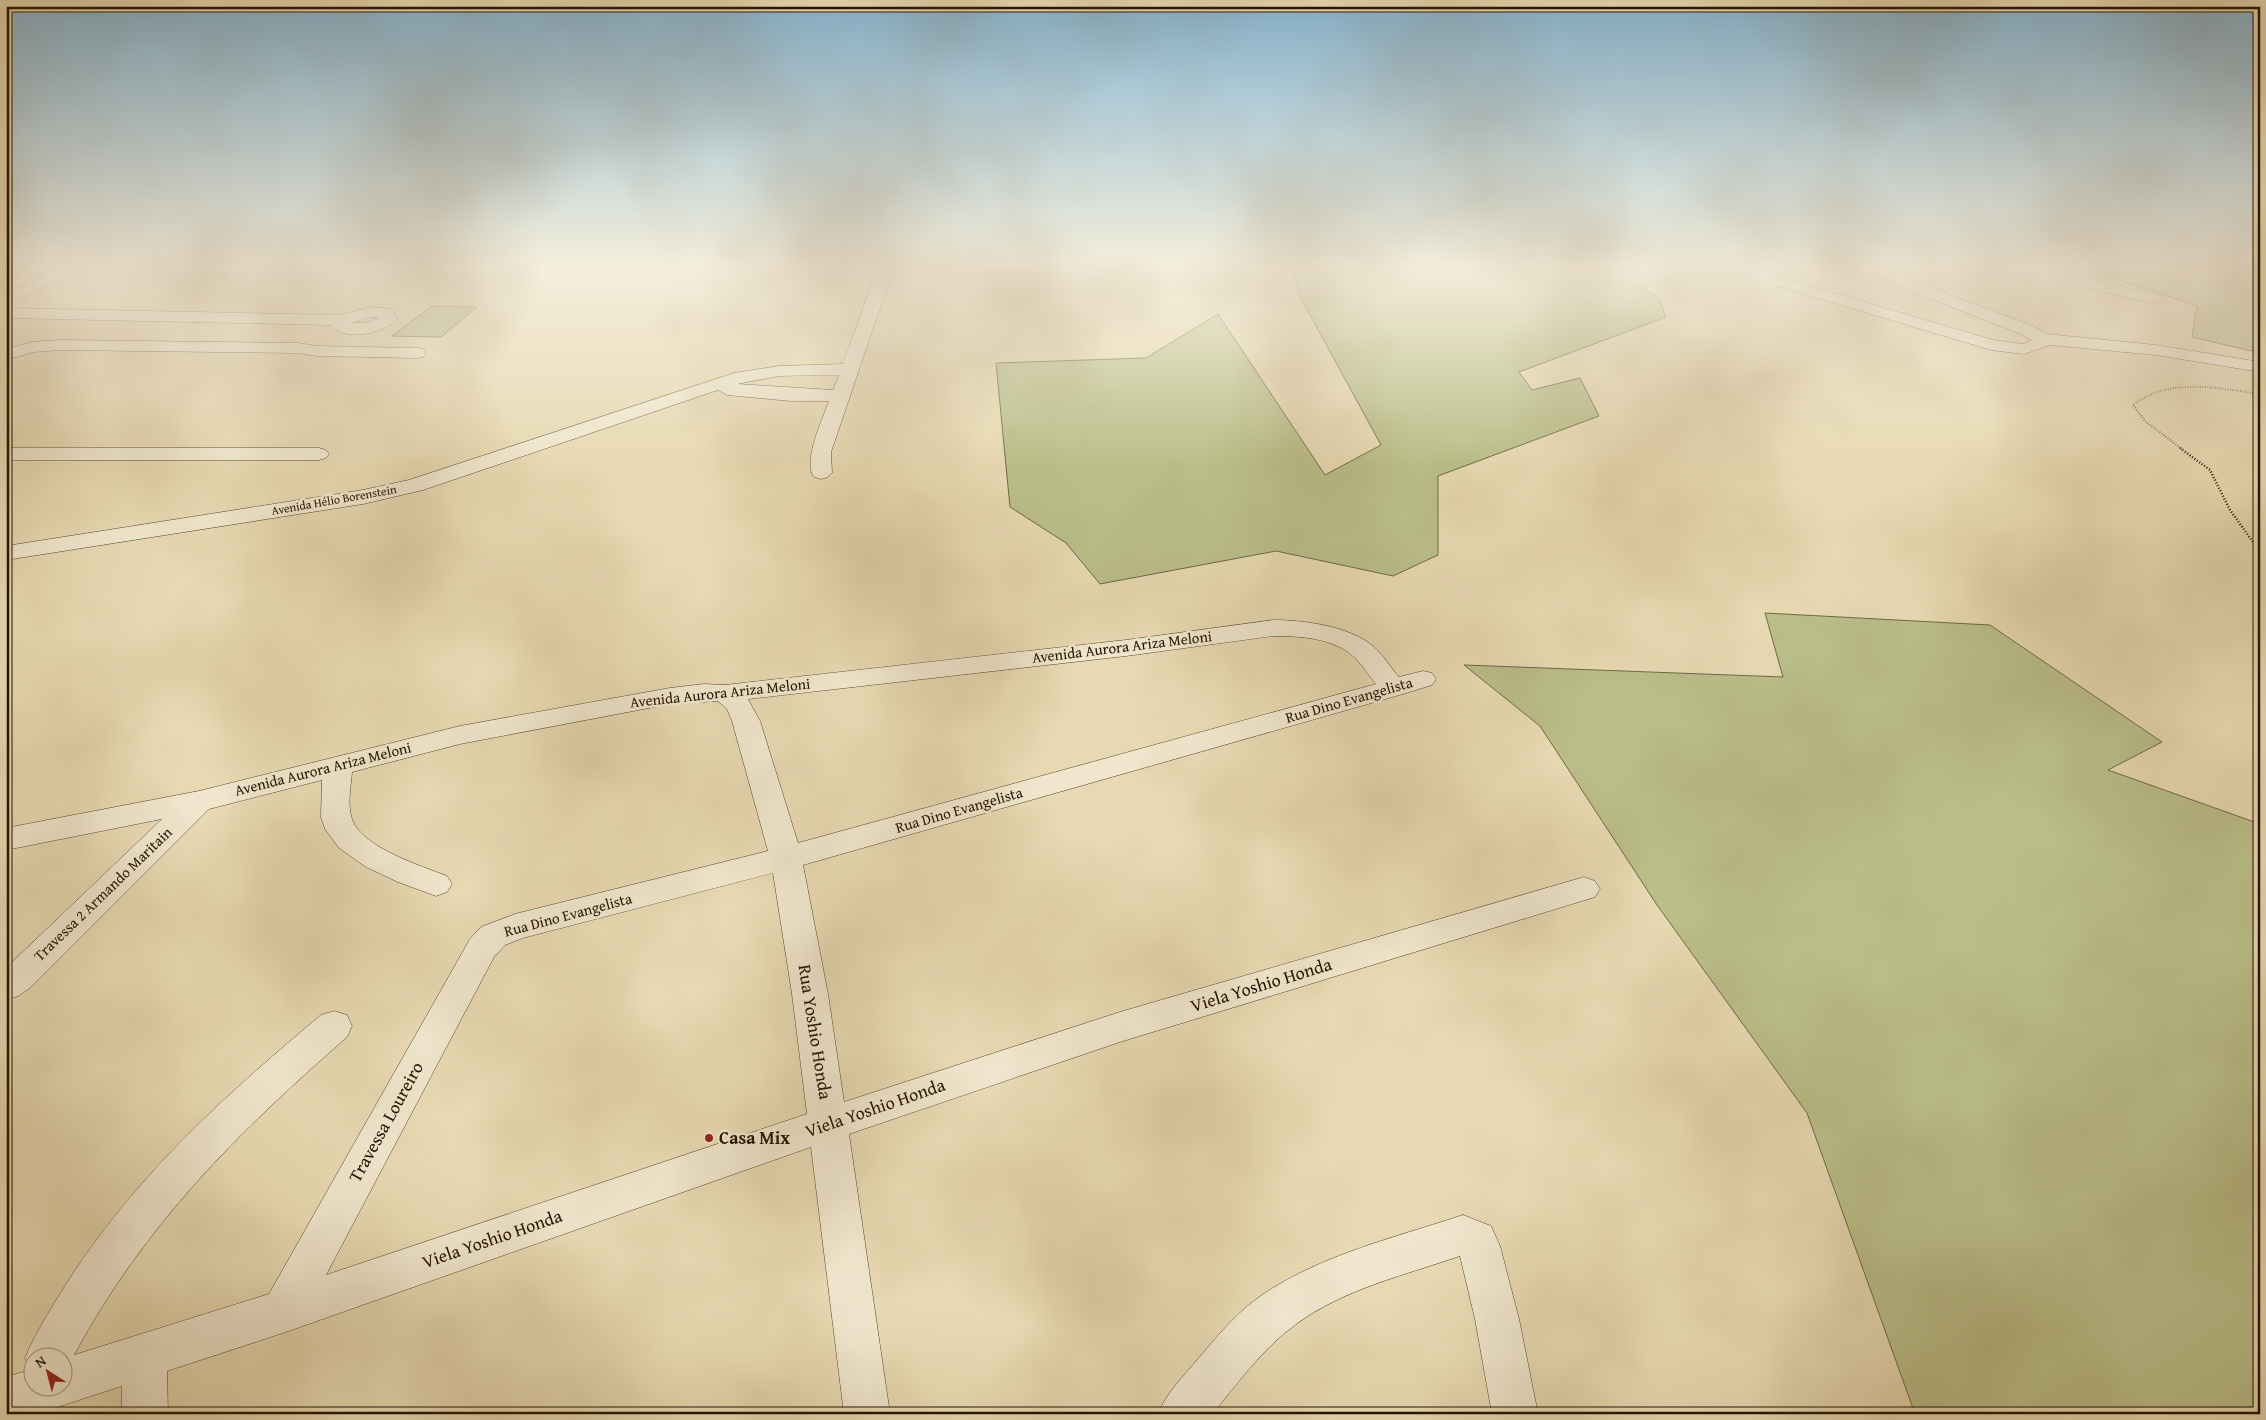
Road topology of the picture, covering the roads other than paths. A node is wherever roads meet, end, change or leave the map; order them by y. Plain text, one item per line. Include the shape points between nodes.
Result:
1 (862, 333) edge
2 (1952, 333) edge
3 (2031, 333) edge
4 (2042, 339) junction
5 (418, 353) dead end
6 (6, 355) edge
7 (2260, 367) edge
8 (849, 369) junction
9 (708, 386) junction
10 (841, 396) junction
11 (6, 454) edge
12 (319, 454) dead end
13 (821, 473) dead end
14 (6, 553) edge
15 (1423, 679) dead end
16 (1393, 688) junction
17 (725, 693) junction
18 (338, 767) junction
19 (198, 801) junction
20 (6, 839) edge
21 (786, 858) junction
22 (436, 884) dead end
23 (1584, 889) dead end
24 (493, 936) joint
25 (6, 986) edge
26 (334, 1026) dead end
27 (828, 1124) junction
28 (283, 1310) junction
29 (54, 1348) edge
30 (144, 1356) junction
31 (72, 1375) edge
32 (144, 1414) edge
33 (867, 1414) edge
34 (1181, 1414) edge
35 (1515, 1414) edge

1 - 8 street
2 - 4 street via 1991,345 2024,349 2038,345
3 - 4 street
4 - 7 street via 2147,349
5 - 6 street via 60,345 32,347
8 - 9 street, Avenida Hélio Borenstein via 779,371
8 - 10 street
9 - 10 street
9 - 14 street, Avenida Hélio Borenstein via 415,485 363,497
10 - 13 street via 821,452
11 - 12 street
15 - 16 street, Rua Dino Evangelista
16 - 17 street, Avenida Aurora Ariza Meloni via 1365,653 1348,641 1300,628 1273,628 1126,648
16 - 21 street, Rua Dino Evangelista
17 - 18 street, Avenida Aurora Ariza Meloni via 670,696 553,716 460,734
17 - 21 street, Rua Yoshio Honda via 739,705 746,720
18 - 19 street, Avenida Aurora Ariza Meloni
18 - 22 street via 336,817 346,836 364,852
19 - 20 street, Avenida Aurora Ariza Meloni
19 - 25 street, Travessa 2 Armando Maritain via 18,978
21 - 24 street, Rua Dino Evangelista via 514,927
21 - 27 street, Rua Yoshio Honda
23 - 27 street, Viela Yoshio Honda via 1120,1026
24 - 28 street, Travessa Loureiro via 482,948
26 - 29 street via 245,1103 151,1203 70,1316
27 - 28 street, Viela Yoshio Honda
27 - 33 street, Rua Yoshio Honda
28 - 30 street, Viela Yoshio Honda
30 - 31 street, Viela Yoshio Honda
30 - 32 street
34 - 35 street via 1260,1325 1284,1306 1330,1282 1464,1235 1476,1240 1479,1246

